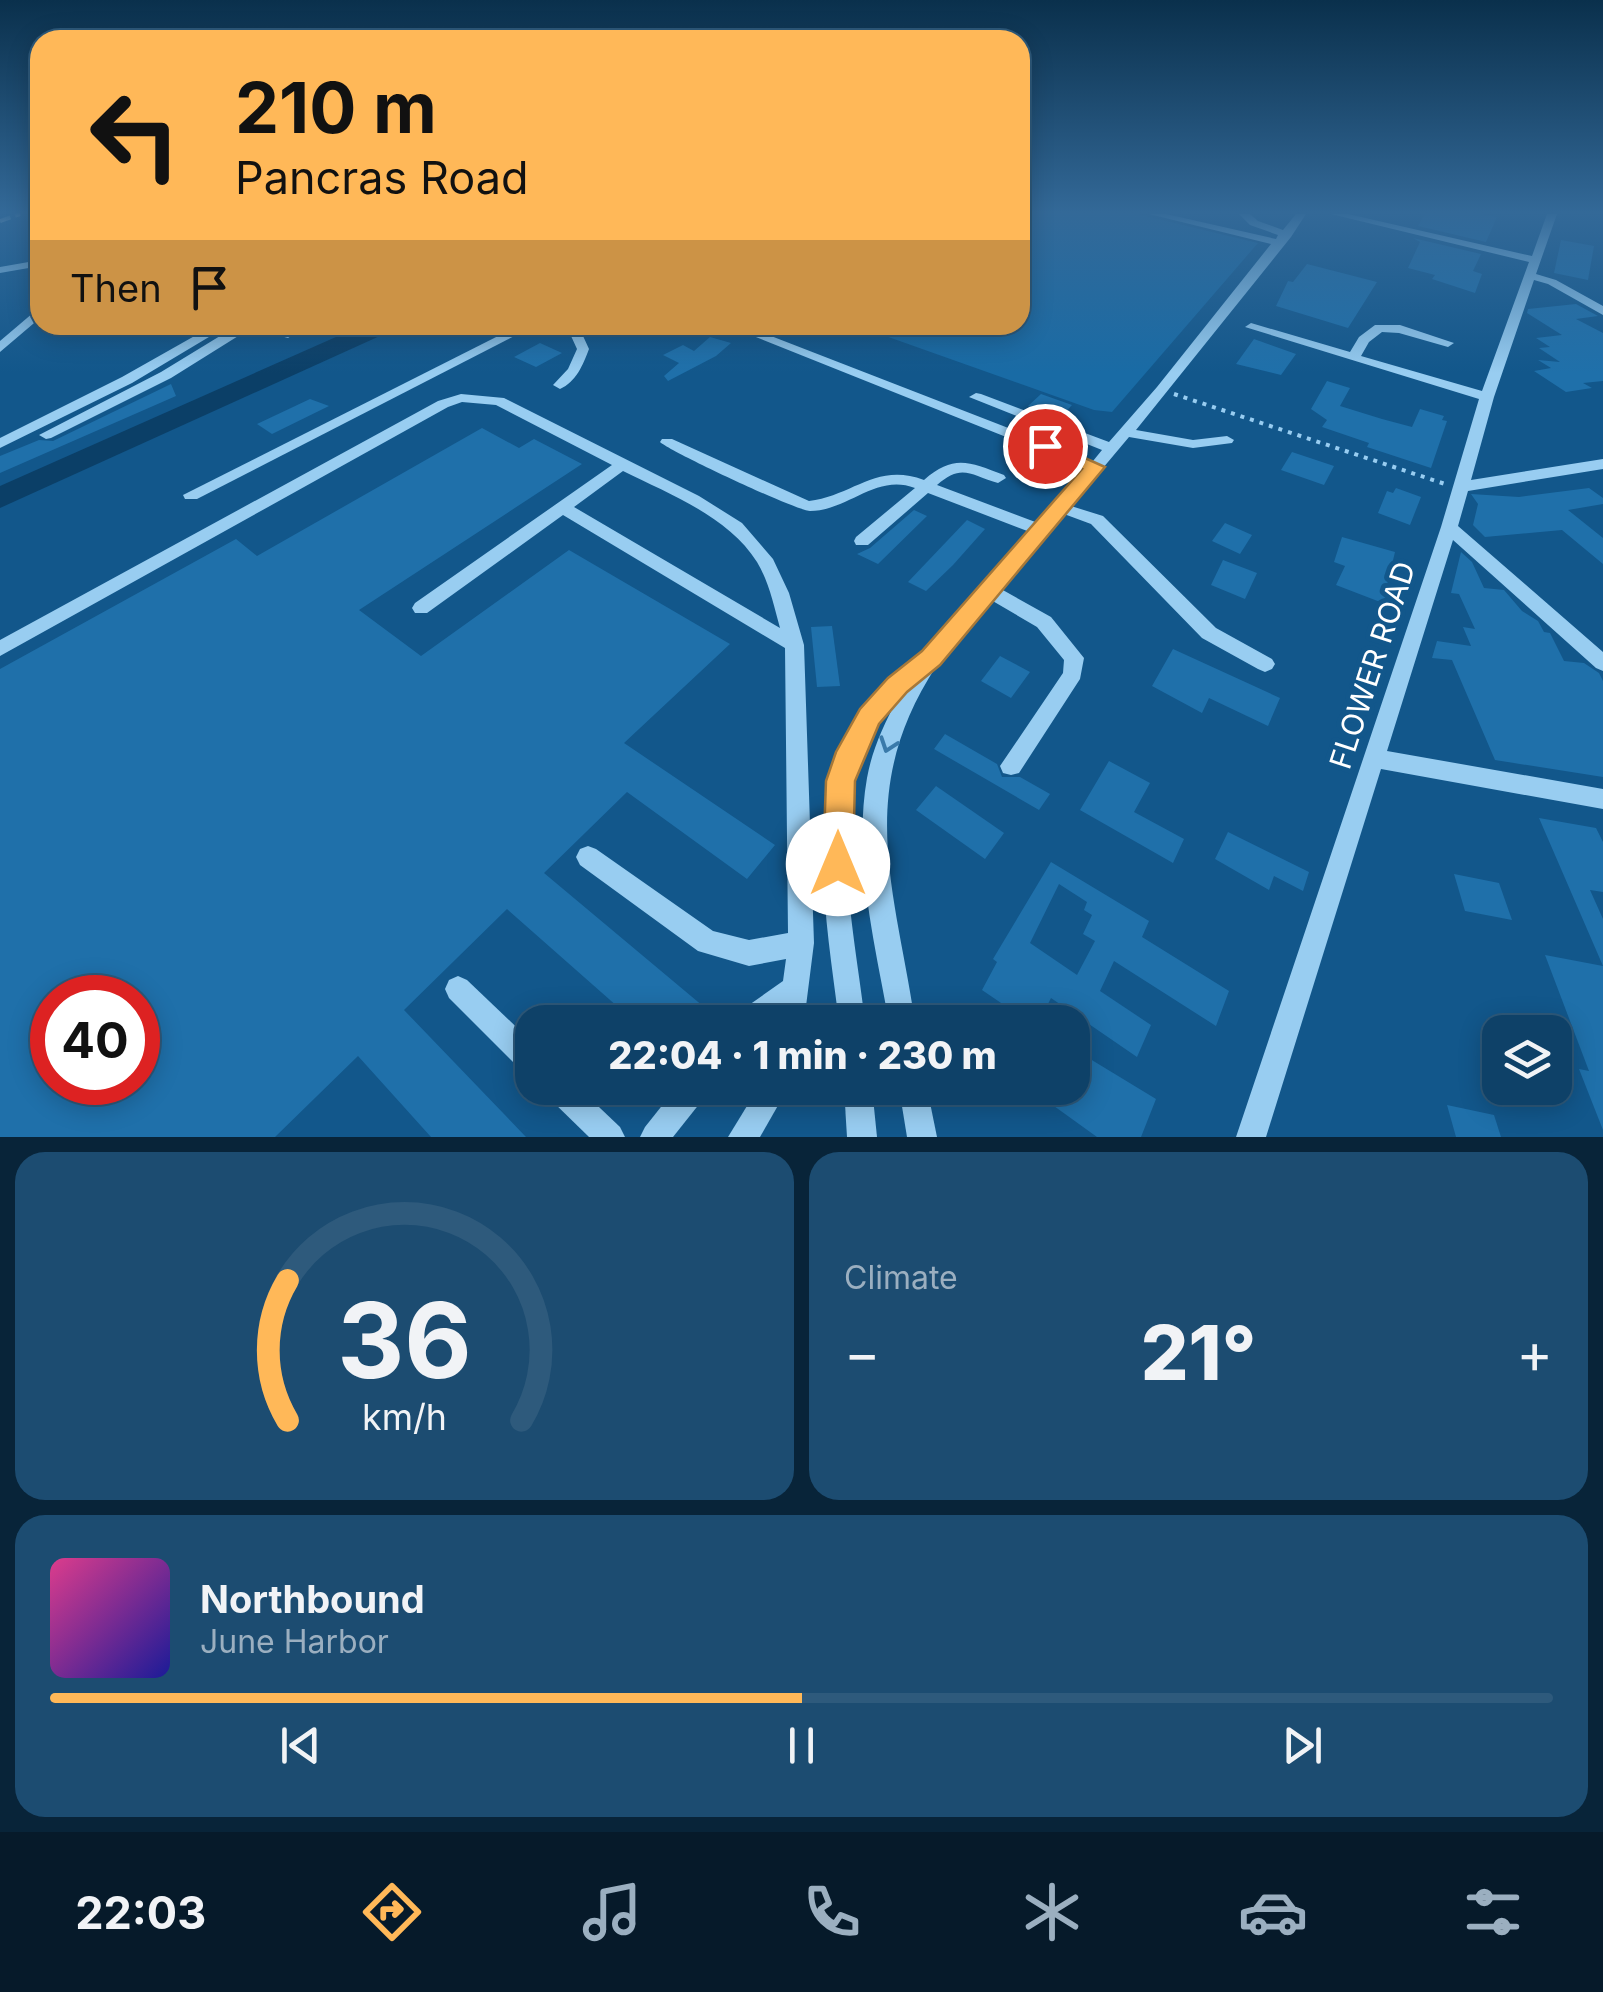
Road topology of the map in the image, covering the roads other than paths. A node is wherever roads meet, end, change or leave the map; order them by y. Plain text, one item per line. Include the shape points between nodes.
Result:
1 (1261, 267) edge
2 (1530, 267) edge
3 (1533, 268) junction
4 (1603, 311) edge
5 (30, 320) edge
6 (1250, 327) dead end
7 (208, 335) edge
8 (232, 335) edge
9 (510, 335) edge
10 (579, 335) edge
11 (759, 335) edge
12 (200, 340) junction
13 (221, 342) junction
14 (1448, 343) dead end
15 (0, 348) edge
16 (1354, 358) junction
17 (560, 386) dead end
18 (976, 397) dead end
19 (1487, 397) junction
20 (1123, 432) junction
21 (46, 435) dead end
22 (1227, 440) dead end
23 (667, 442) dead end
24 (0, 444) edge
25 (1110, 448) junction
26 (624, 463) junction
27 (1603, 464) edge
28 (1095, 467) junction
29 (998, 478) dead end
30 (924, 484) junction
31 (1460, 488) junction
32 (190, 495) dead end
33 (1060, 507) junction
34 (564, 508) junction
35 (1449, 527) junction
36 (1042, 530) junction
37 (862, 540) dead end
38 (988, 590) junction
39 (421, 608) dead end
40 (794, 645) junction
41 (0, 649) edge
42 (931, 658) junction
43 (1603, 663) edge
44 (1264, 664) dead end
45 (1372, 758) junction
46 (1011, 766) dead end
47 (1603, 799) edge
48 (588, 857) dead end
49 (801, 943) junction
50 (797, 986) junction
51 (458, 989) dead end
52 (772, 1005) edge
53 (793, 1005) edge
54 (850, 1005) edge
55 (900, 1005) edge
56 (515, 1044) edge
57 (577, 1105) edge
58 (680, 1105) edge
59 (764, 1105) edge
60 (859, 1105) edge
61 (916, 1105) edge
62 (746, 1135) edge
63 (610, 1137) edge
64 (654, 1137) edge
65 (862, 1137) edge
66 (922, 1137) edge
67 (1251, 1137) edge

1 - 20 street
2 - 3 street
3 - 4 street
3 - 19 street, FLOWER ROAD
5 - 15 street
6 - 16 street
7 - 12 street
8 - 13 street
9 - 32 street
10 - 17 street via 583,350
11 - 28 street
12 - 13 street
12 - 24 street
13 - 21 street
14 - 16 street via 1379,328
16 - 19 street
18 - 25 street
19 - 31 street, FLOWER ROAD
20 - 22 street via 1193,444
20 - 25 street
23 - 30 street via 807,506 880,478
25 - 28 street
26 - 34 street
26 - 40 street via 736,527 764,559
26 - 41 street via 499,400 461,398
27 - 31 street
28 - 33 street
29 - 30 street via 959,466
30 - 36 street
30 - 37 street
31 - 35 street, FLOWER ROAD
33 - 36 street
33 - 44 street via 1097,520 1209,633
34 - 39 street
34 - 40 street
35 - 43 street
35 - 45 street, FLOWER ROAD
36 - 38 street
38 - 42 street
38 - 46 street via 1044,622 1074,658 1074,674
40 - 49 street
42 - 54 street via 870,717 840,781 838,864
42 -> 55 street via 888,743 874,811
45 - 47 street
45 - 67 street, FLOWER ROAD
48 - 49 street via 707,942 748,953
49 - 50 street
50 - 52 street
50 - 53 street
51 - 56 street
57 - 63 street
58 - 64 street
59 - 62 street
60 - 65 street
61 - 66 street

